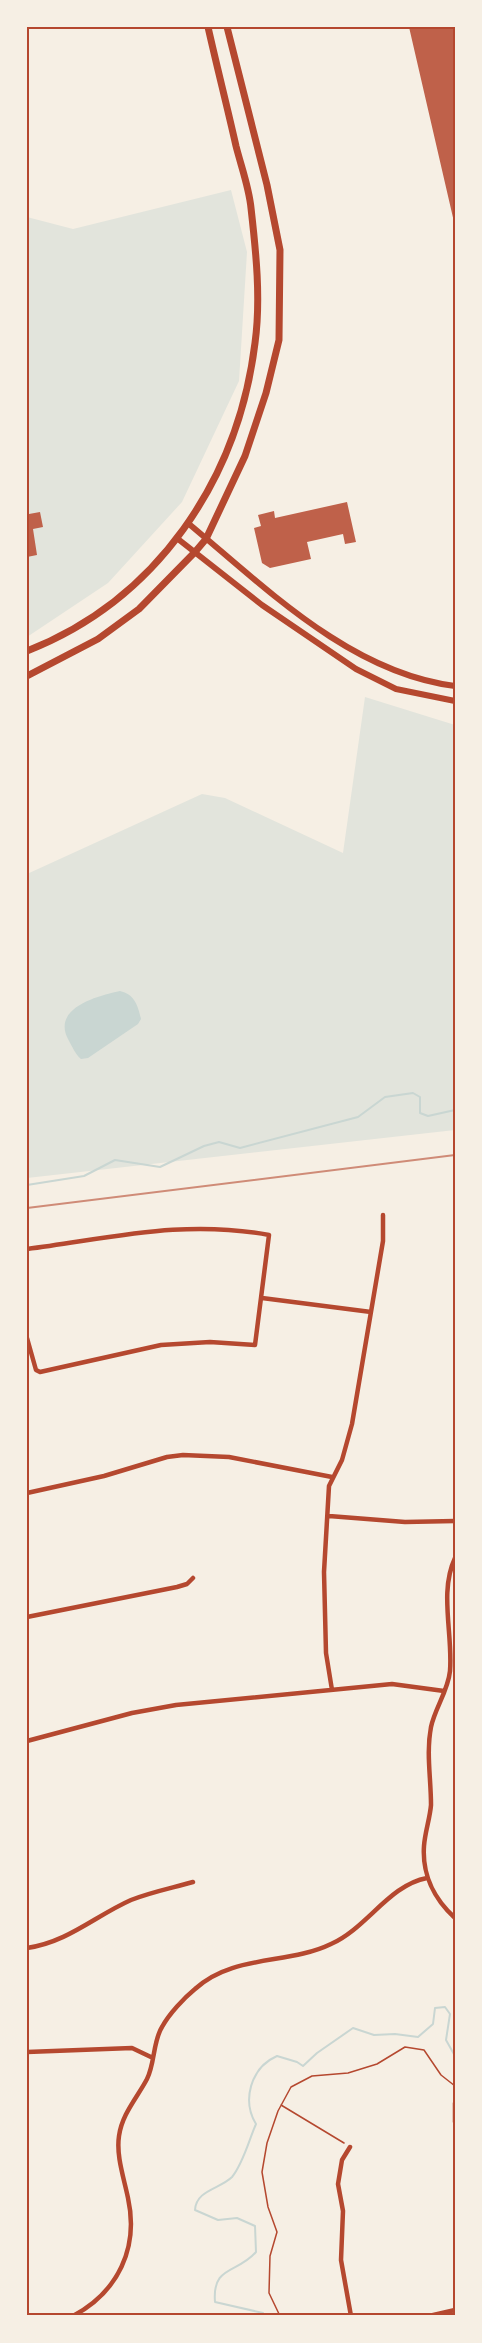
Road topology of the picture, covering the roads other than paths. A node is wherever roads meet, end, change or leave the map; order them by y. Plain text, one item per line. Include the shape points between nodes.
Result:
1 (208, 27) edge
2 (227, 27) edge
3 (189, 524) junction
4 (178, 539) junction
5 (206, 539) junction
6 (195, 552) junction
7 (27, 651) edge
8 (27, 676) edge
9 (455, 686) edge
10 (455, 700) edge
11 (382, 1215) dead end
12 (27, 1249) edge
13 (262, 1298) junction
14 (372, 1312) junction
15 (27, 1338) edge
16 (332, 1477) junction
17 (27, 1493) edge
18 (329, 1516) junction
19 (455, 1521) edge
20 (455, 1558) edge
21 (193, 1578) dead end
22 (27, 1617) edge
23 (332, 1690) junction
24 (444, 1691) junction
25 (27, 1742) edge
26 (427, 1878) junction
27 (193, 1882) dead end
28 (455, 1918) edge
29 (27, 1948) edge
30 (27, 2052) edge
31 (153, 2058) junction
32 (455, 2103) edge
33 (455, 2122) edge
34 (350, 2147) road end
35 (455, 2310) edge
36 (73, 2316) edge
37 (351, 2316) edge
38 (429, 2316) edge

1 - 3 main road via 251,205 257,311 251,370 241,413 207,495
2 - 5 main road via 280,250 280,318 274,367 249,445
3 - 4 main road
3 - 5 street
4 - 6 street
4 - 7 main road via 157,565 110,604 72,630
5 - 6 main road
5 - 9 street via 339,644 387,669 424,682
6 - 8 main road via 140,609 98,639
6 - 10 street via 262,605 356,669 396,690
11 - 14 street via 383,1236
12 - 13 street via 183,1228 234,1228 269,1235
13 - 14 street
13 - 15 street via 255,1344 177,1343 40,1372 36,1370
14 - 16 street via 346,1447
16 - 17 street via 239,1459 183,1455
16 - 18 street
18 - 19 street
18 - 23 street via 324,1572 326,1653
20 - 24 street via 447,1585 451,1655
21 - 22 street via 177,1587
23 - 24 street via 392,1684
23 - 25 street via 153,1709
24 - 26 street via 428,1743 431,1807 424,1847
26 - 28 street via 442,1906
26 - 31 street via 411,1881 357,1929 331,1945 219,1972 195,1988 161,2027
27 - 29 street via 147,1894 78,1931
30 - 31 street via 132,2048
31 - 36 street via 147,2079 119,2134 131,2233 126,2258 108,2290
32 - 33 street
34 - 37 street via 342,2160 338,2184 343,2211 341,2260
35 - 38 street

